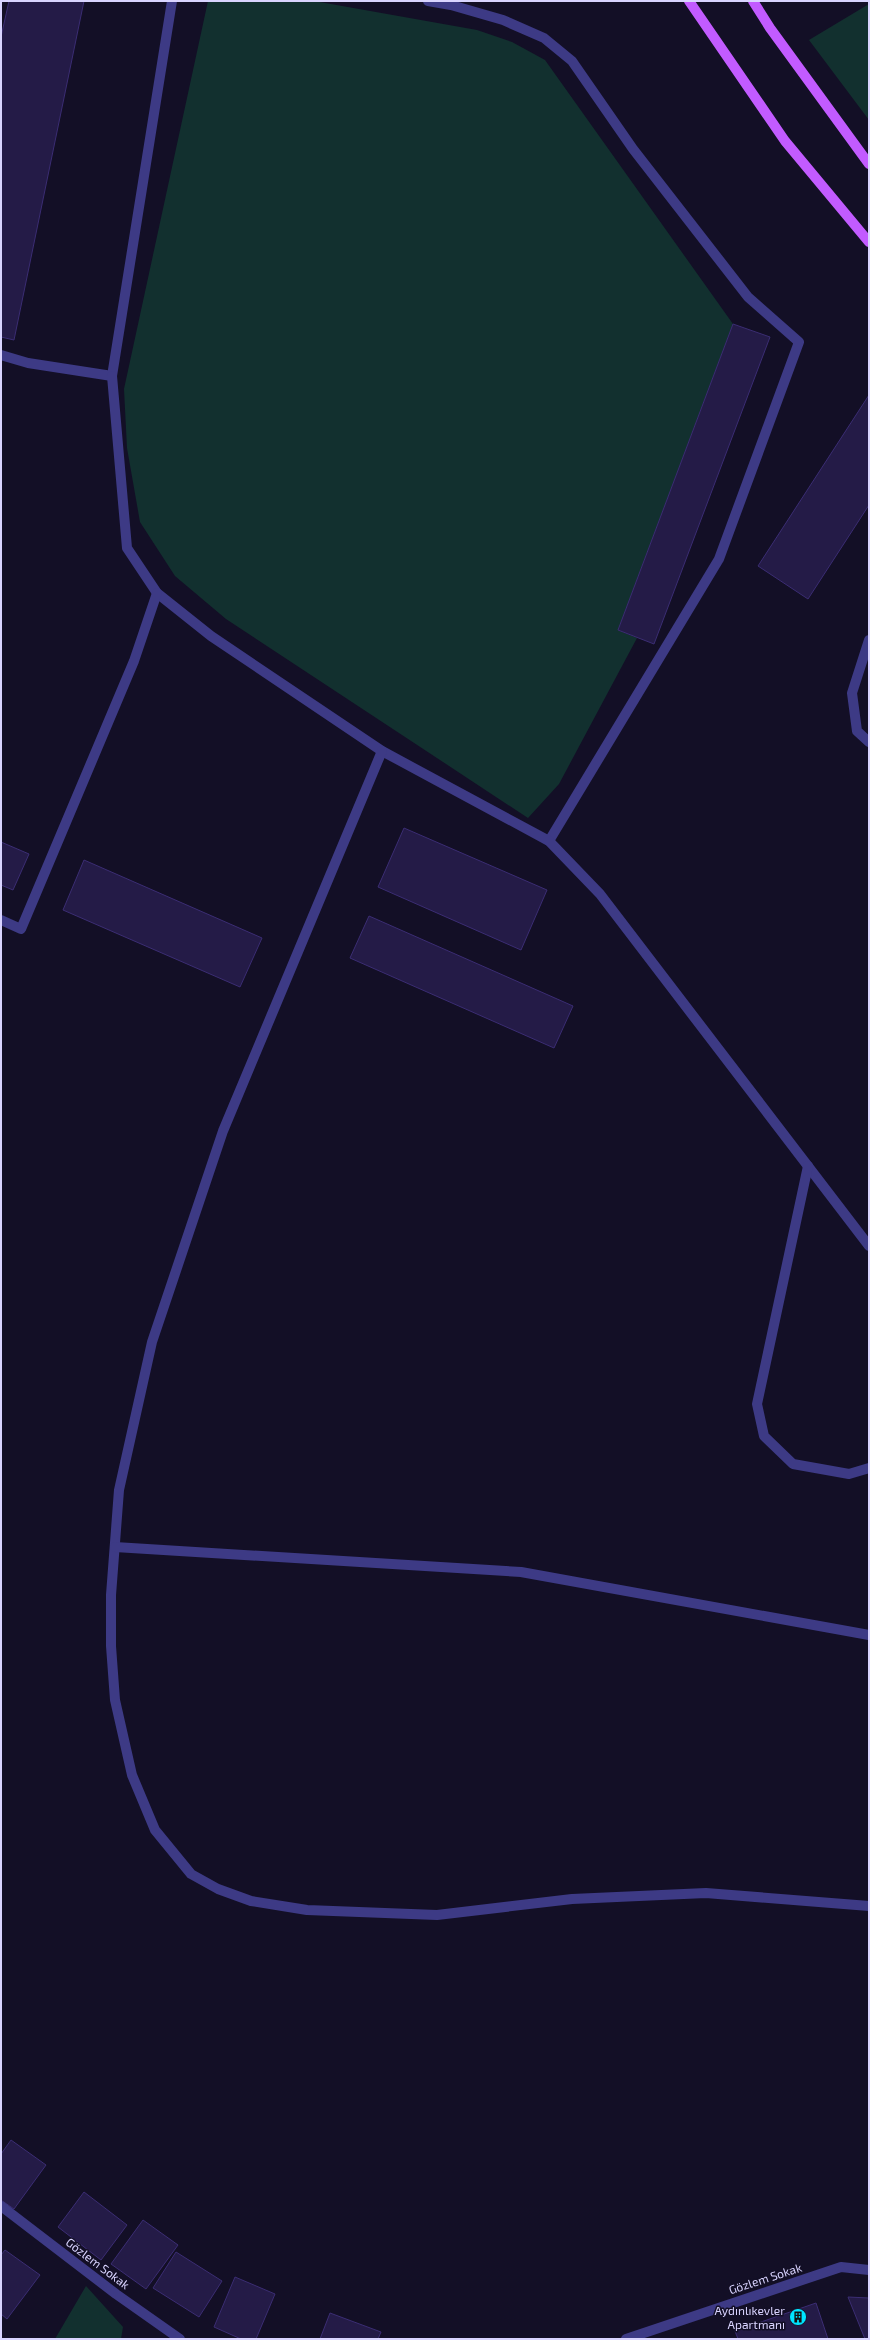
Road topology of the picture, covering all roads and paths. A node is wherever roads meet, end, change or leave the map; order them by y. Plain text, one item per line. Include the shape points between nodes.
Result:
1 (172, 1) edge
2 (428, 1) edge
3 (689, 1) edge
4 (753, 1) edge
5 (869, 164) edge
6 (869, 242) edge
7 (1, 355) edge
8 (112, 376) junction
9 (156, 593) junction
10 (869, 640) edge
11 (869, 742) edge
12 (382, 752) junction
13 (549, 841) junction
14 (1, 920) edge
15 (808, 1166) junction
16 (869, 1246) edge
17 (869, 1468) edge
18 (115, 1547) junction
19 (869, 1635) edge
20 (869, 1906) edge
21 (1, 2206) edge
22 (869, 2270) edge
23 (180, 2339) edge
24 (626, 2339) edge

1 - 8 street
2 - 13 street via 503,20 544,38 572,61 633,149 748,297 799,342 719,559
3 - 6 main road via 785,140
4 - 5 main road
7 - 8 street via 28,363
8 - 9 street via 127,548
9 - 12 street via 211,636
9 - 14 street via 134,661 20,929
10 - 11 street via 852,693 857,731
12 - 13 street
12 - 18 street via 224,1131 154,1335 119,1490
13 - 15 street via 600,894
15 - 16 street
15 - 17 street via 757,1404 764,1436 793,1464 849,1474
18 - 19 street via 521,1572
18 - 20 street via 111,1639 114,1692 132,1775 155,1830 191,1874 218,1889 251,1901 307,1910 437,1915 572,1899 706,1893
21 - 23 street, Gözlem Sokak via 116,2294
22 - 24 street, Gözlem Sokak via 841,2267

